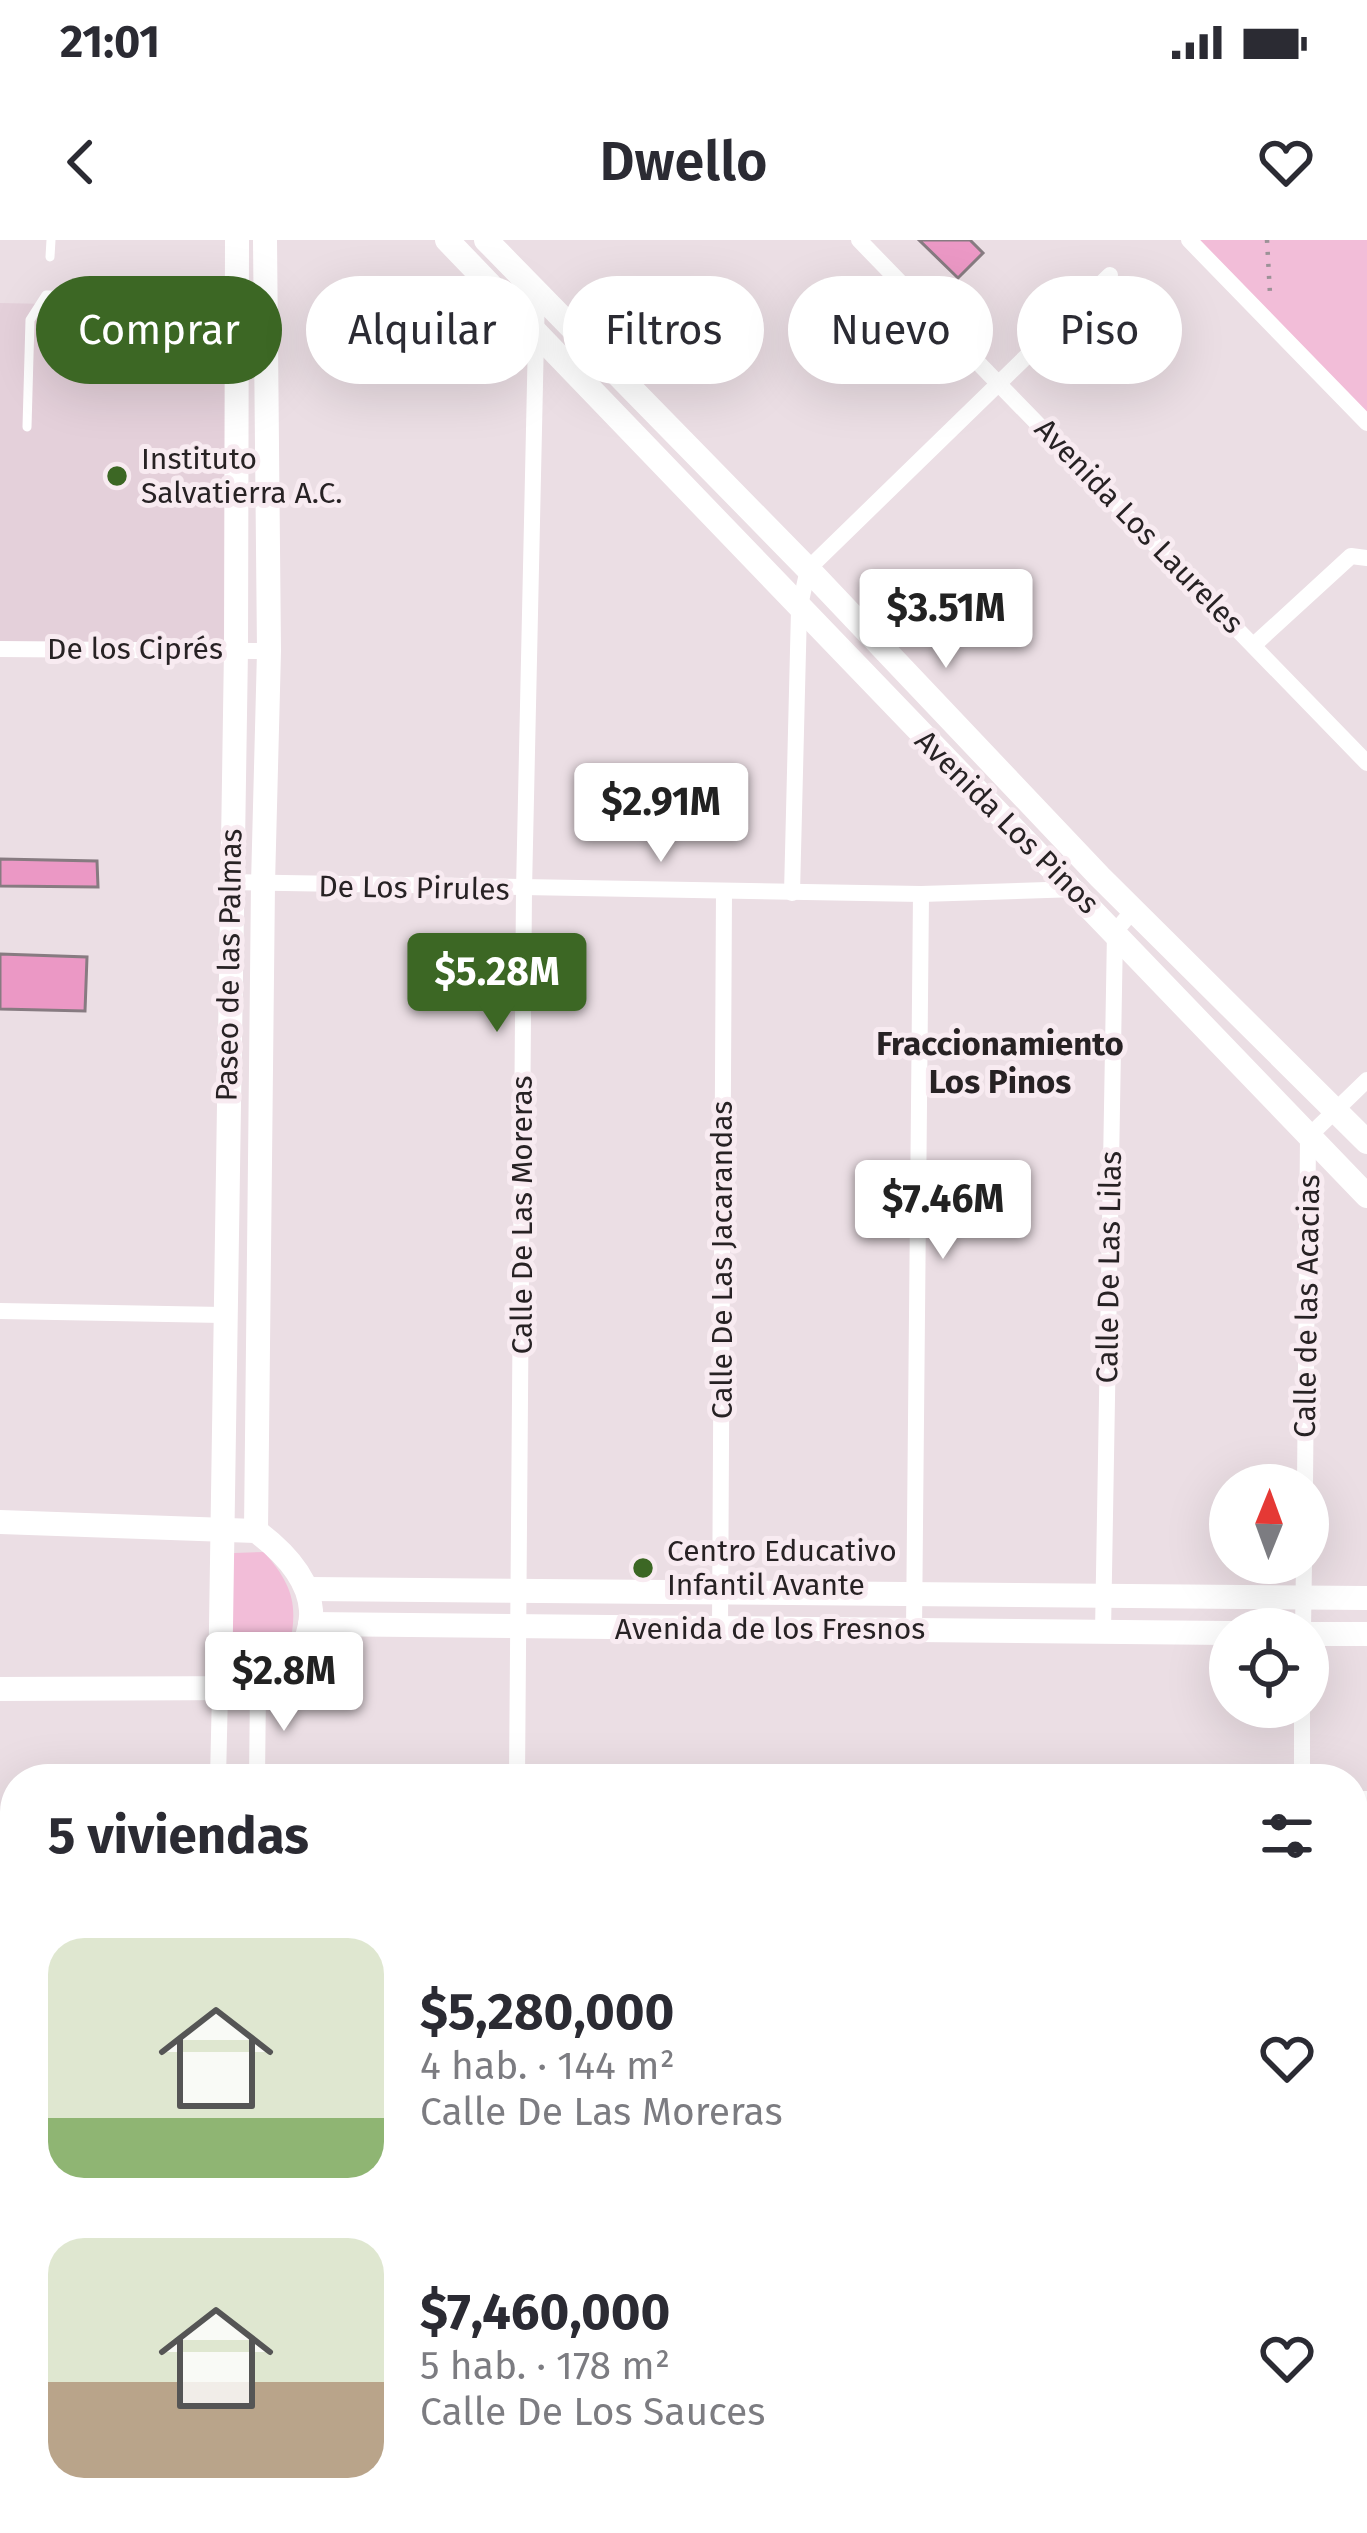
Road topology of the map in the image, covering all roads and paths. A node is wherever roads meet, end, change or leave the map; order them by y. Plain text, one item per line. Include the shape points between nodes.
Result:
1 (50, 240) edge
2 (237, 240) edge
3 (265, 240) edge
4 (447, 240) edge
5 (486, 240) edge
6 (859, 240) edge
7 (1189, 240) edge
8 (1267, 240) edge
9 (50, 257) dead end
10 (1110, 275) dead end
11 (237, 276) edge
12 (483, 276) edge
13 (522, 276) edge
14 (539, 293) edge
15 (36, 311) edge
16 (1270, 322) junction
17 (539, 333) edge
18 (237, 384) edge
19 (536, 384) edge
20 (1001, 386) junction
21 (1367, 424) edge
22 (27, 428) dead end
23 (1367, 558) edge
24 (808, 569) junction
25 (799, 610) junction
26 (1255, 644) junction
27 (0, 649) edge
28 (236, 650) junction
29 (269, 651) junction
30 (1367, 763) edge
31 (1100, 877) junction
32 (230, 882) junction
33 (262, 884) junction
34 (524, 890) junction
35 (1074, 891) junction
36 (724, 892) junction
37 (792, 893) junction
38 (920, 894) junction
39 (1134, 909) junction
40 (1115, 932) junction
41 (1367, 1080) edge
42 (1336, 1110) junction
43 (1308, 1137) junction
44 (1367, 1142) edge
45 (1367, 1196) edge
46 (0, 1311) edge
47 (223, 1315) junction
48 (1305, 1464) edge
49 (0, 1522) edge
50 (222, 1528) junction
51 (256, 1532) junction
52 (1304, 1584) edge
53 (309, 1589) junction
54 (518, 1592) junction
55 (720, 1593) junction
56 (914, 1594) junction
57 (1103, 1595) junction
58 (1304, 1597) junction
59 (1367, 1598) edge
60 (1305, 1608) edge
61 (310, 1624) junction
62 (518, 1628) junction
63 (719, 1629) junction
64 (914, 1630) junction
65 (1103, 1632) junction
66 (1329, 1632) edge
67 (1209, 1633) edge
68 (1367, 1634) edge
69 (258, 1688) junction
70 (0, 1689) edge
71 (220, 1691) junction
72 (1302, 1728) edge
73 (218, 1764) edge
74 (257, 1764) edge
75 (517, 1764) edge
76 (1302, 1764) edge

1 - 9 lane
2 - 11 street, Paseo de las Palmas
3 - 29 street, Paseo de las Palmas
4 - 12 street, Avenida Los Pinos
5 - 13 street, Avenida Los Pinos
6 - 20 street, Avenida Los Laureles
7 - 16 street
8 - 16 path
10 - 20 street
14 - 24 street, Avenida Los Pinos
15 - 22 lane
16 - 21 street
17 - 25 street, Avenida Los Pinos
18 - 28 street, Paseo de las Palmas
19 - 34 street, Calle De Las Moreras
20 - 24 street
20 - 26 street, Avenida Los Laureles
23 - 26 street via 1352,556
24 - 25 street
24 - 31 street, Avenida Los Pinos
25 - 35 street, Avenida Los Pinos
25 - 37 street
26 - 30 street, Avenida Los Laureles
27 - 28 street, De los Ciprés
28 - 29 street, De los Ciprés
28 - 32 street, Paseo de las Palmas
29 - 33 street, Paseo de las Palmas
31 - 35 street, De Los Pirules
31 - 39 street, Avenida Los Pinos
32 - 33 street, De Los Pirules
32 - 47 street, Paseo de las Palmas
33 - 34 street, De Los Pirules
33 - 51 street, Paseo de las Palmas
34 - 36 street, De Los Pirules
34 - 54 street, Calle De Las Moreras
35 - 38 street, De Los Pirules
35 - 40 street, Avenida Los Pinos
36 - 37 street, De Los Pirules
36 - 55 street, Calle De Las Jacarandas
37 - 38 street, De Los Pirules
38 - 56 street
39 - 40 street
39 - 42 street, Avenida Los Pinos
40 - 43 street, Avenida Los Pinos
40 - 57 street, Calle De Las Lilas
41 - 42 street, Calle de las Acacias
42 - 43 street, Calle de las Acacias
42 - 44 street, Avenida Los Pinos
43 - 45 street, Avenida Los Pinos
43 - 48 street, Calle de las Acacias
46 - 47 street
47 - 50 street, Paseo de las Palmas
49 - 50 street
50 - 51 street
50 - 71 street, Paseo de las Palmas
51 - 53 street via 281,1550
52 - 58 street
53 - 54 street, Avenida de los Fresnos
53 - 61 street
54 - 55 street, Avenida de los Fresnos
54 - 62 street, Calle De Las Moreras
55 - 56 street, Avenida de los Fresnos
55 - 63 street, Calle De Las Jacarandas
56 - 57 street, Avenida de los Fresnos
56 - 64 street
57 - 58 street, Avenida de los Fresnos
57 - 65 street, Calle De Las Lilas
58 - 59 street, Avenida de los Fresnos
58 - 60 street
61 - 62 street, Avenida de los Fresnos
61 - 69 street via 301,1653
62 - 63 street, Avenida de los Fresnos
62 - 75 street, Calle De Las Moreras
63 - 64 street, Avenida de los Fresnos
64 - 65 street, Avenida de los Fresnos
65 - 67 street, Avenida de los Fresnos
66 - 68 street
69 - 71 street
69 - 74 street
70 - 71 street
71 - 73 street
72 - 76 street

